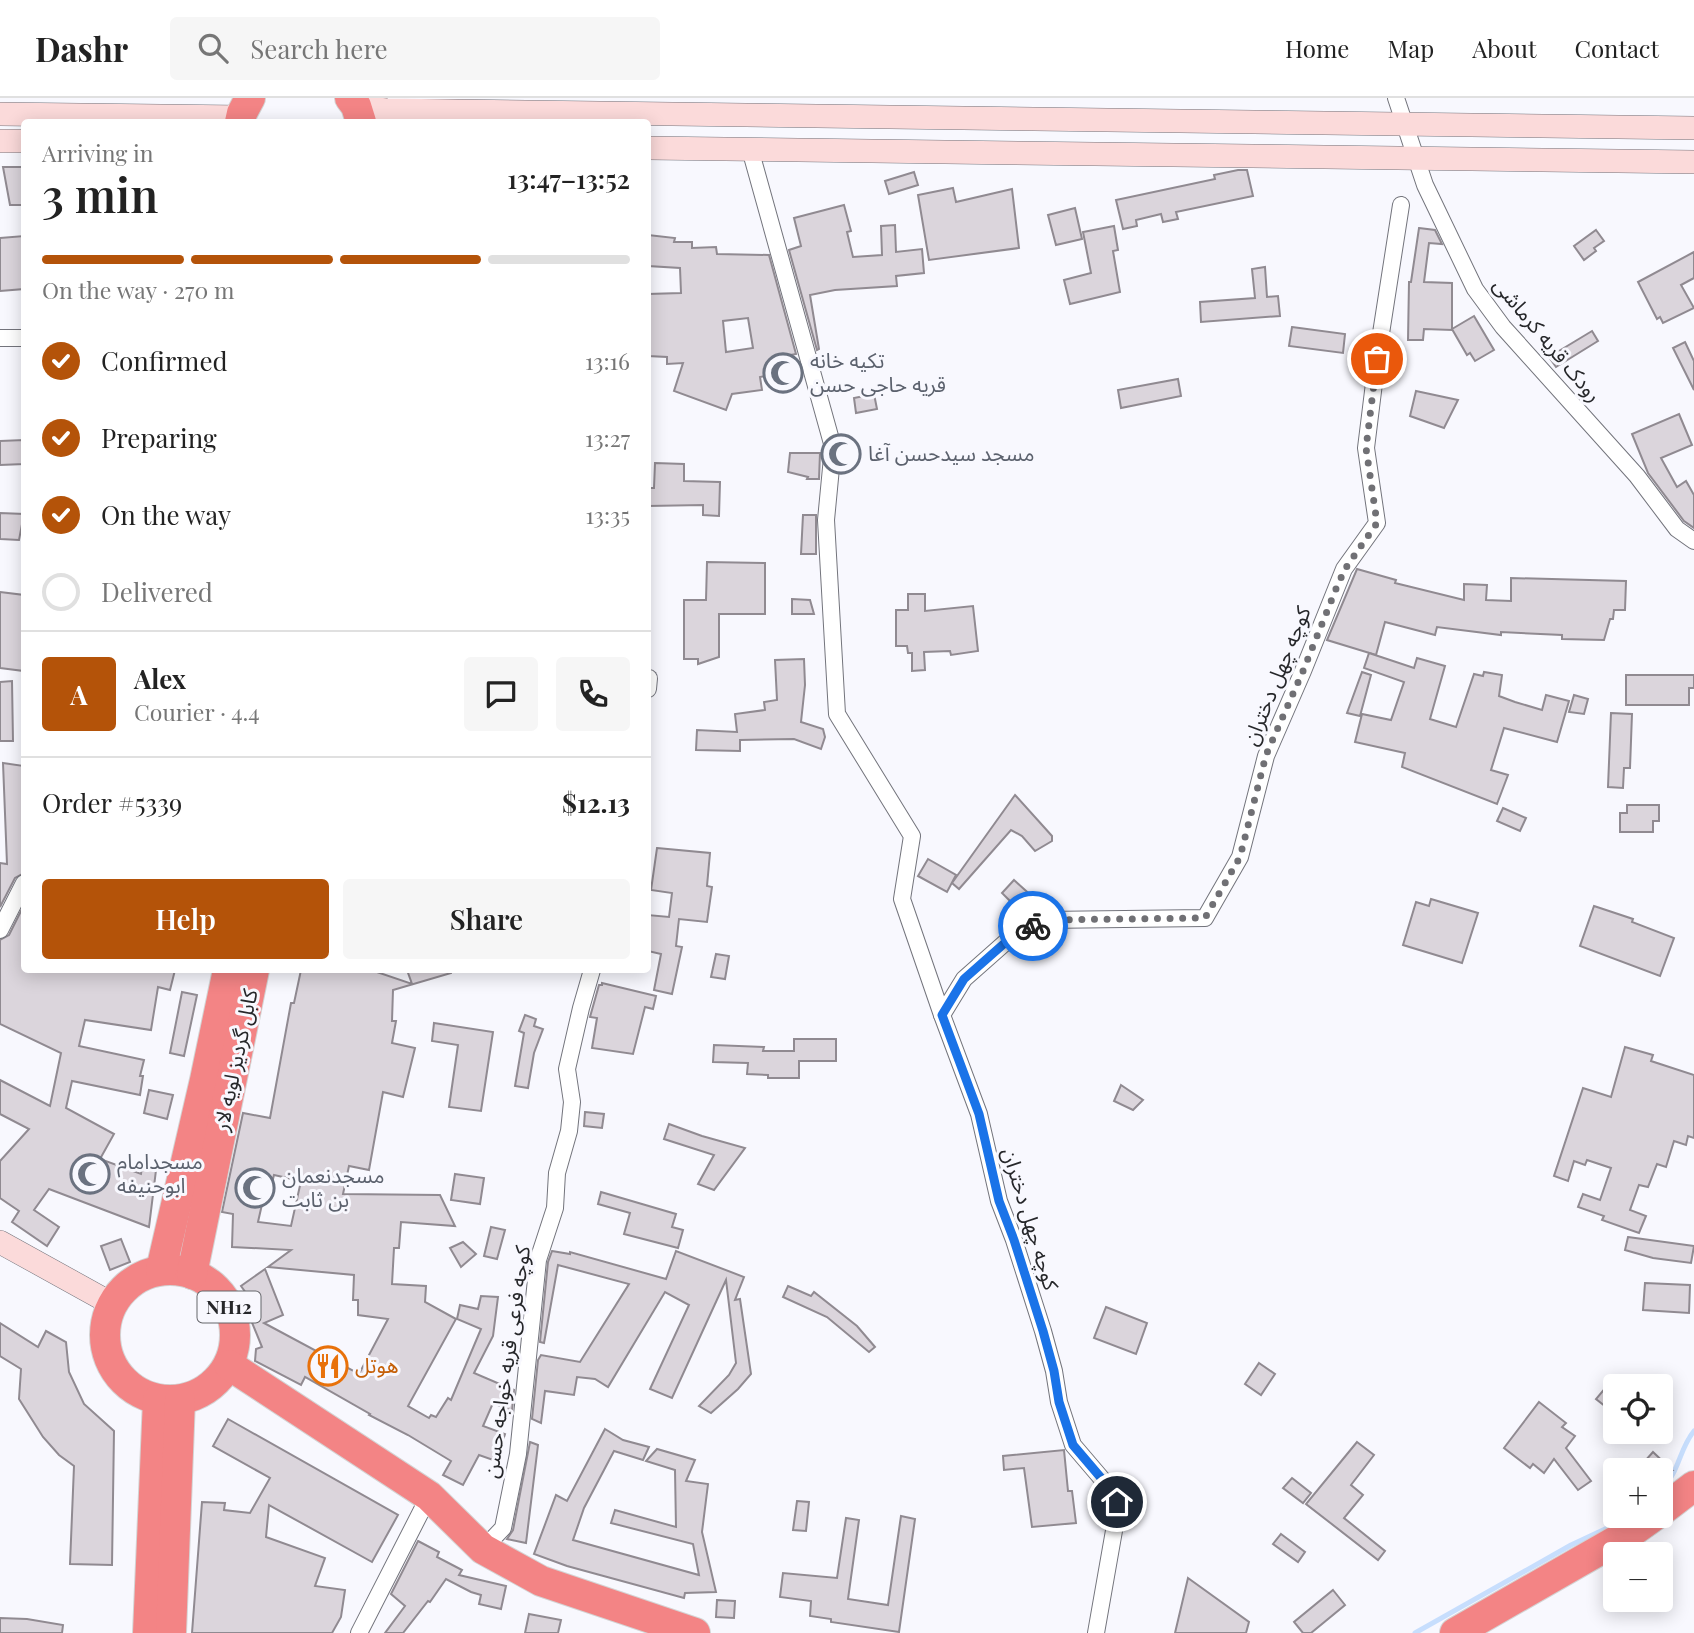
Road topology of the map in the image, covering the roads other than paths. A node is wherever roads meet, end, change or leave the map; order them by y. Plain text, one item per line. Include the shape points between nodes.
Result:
1 (1396, 98) edge
2 (575, 105) edge
3 (738, 106) edge
4 (356, 109) edge
5 (243, 112) edge
6 (0, 114) edge
7 (1405, 124) junction
8 (1694, 128) edge
9 (0, 141) edge
10 (21, 142) edge
11 (651, 148) edge
12 (750, 149) junction
13 (1416, 159) junction
14 (1694, 162) edge
15 (1401, 205) dead end
16 (0, 338) edge
17 (21, 338) edge
18 (1694, 541) edge
19 (21, 889) edge
20 (0, 930) edge
21 (227, 973) edge
22 (253, 973) edge
23 (591, 973) edge
24 (942, 1015) junction
25 (0, 1242) edge
26 (160, 1270) junction
27 (191, 1274) junction
28 (112, 1304) junction
29 (229, 1364) junction
30 (169, 1400) junction
31 (1691, 1492) edge
32 (429, 1496) junction
33 (1673, 1503) edge
34 (1637, 1528) edge
35 (483, 1549) junction
36 (148, 1633) edge
37 (171, 1633) edge
38 (359, 1633) edge
39 (695, 1633) edge
40 (1096, 1633) edge
41 (1455, 1633) edge

1 - 7 street, رودک قریه کرماشی
2 - 3 street
2 - 4 street
3 - 7 street
5 - 6 street
7 - 8 street
7 - 13 street, رودک قریه کرماشی
9 - 10 street
11 - 12 street
12 - 13 street
12 - 24 street via 833,447 826,520 837,714 912,836 902,899
13 - 14 street
13 - 18 street, رودک قریه کرماشی via 1475,289 1503,327 1637,476 1677,529
15 - 24 street, کوچه چهل دختران via 1366,448 1377,523 1345,569 1266,755 1240,857 1205,918 1044,920 1016,933 964,979
16 - 17 street
19 - 20 street
21 - 26 highway, کابل گردیز لویه لار
22 - 27 highway, کابل گردیز لویه لار / NH12
23 - 35 street, کوچه فرعی قریه خواجه حسن via 567,1069 572,1102 569,1131 557,1173 555,1208 538,1260 518,1454 503,1528
24 - 40 street, کوچه چهل دختران via 979,1114 999,1201 1043,1331 1073,1445 1117,1502
25 - 28 street
26 - 27 highway, NH12
26 - 28 highway via 124,1288
27 - 29 highway, NH12 via 217,1289 229,1306 235,1345
28 - 30 highway via 104,1344 110,1364 138,1393
29 - 30 highway via 200,1394
29 - 32 highway
30 - 36 highway
30 - 37 highway
31 - 33 highway
32 - 35 highway
32 - 38 street
34 - 41 highway
35 - 39 highway via 541,1581

